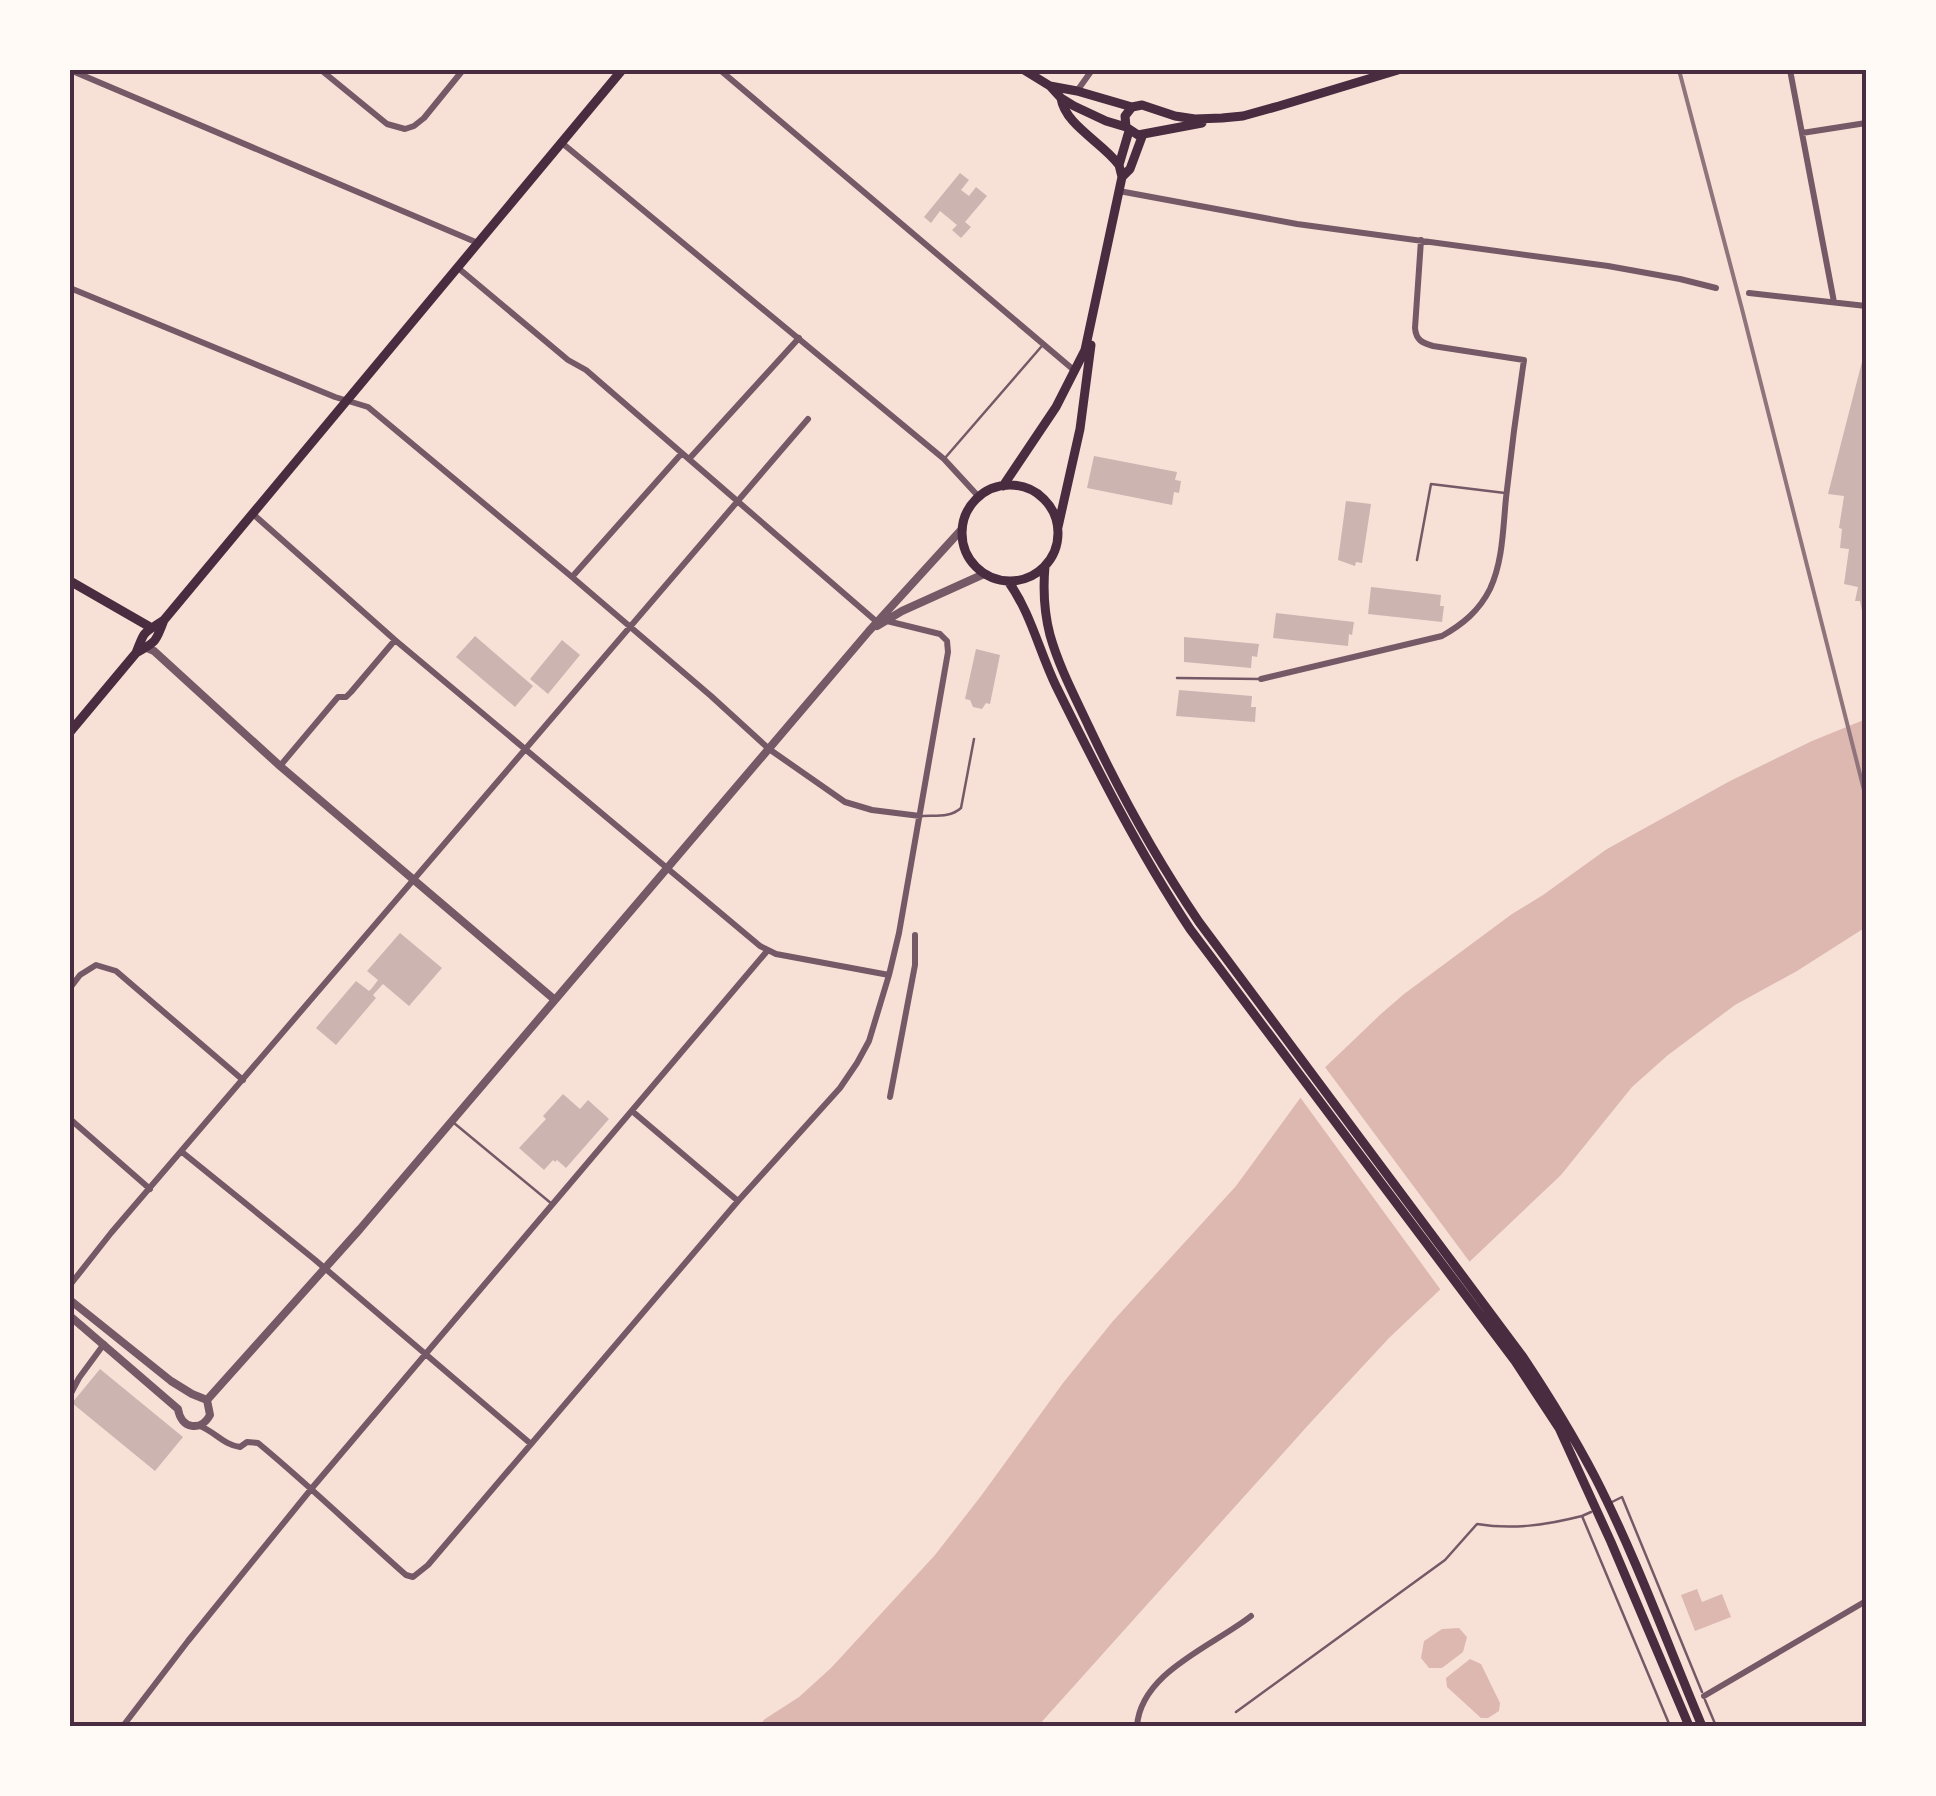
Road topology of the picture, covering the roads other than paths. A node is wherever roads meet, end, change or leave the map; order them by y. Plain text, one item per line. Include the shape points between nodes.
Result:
1 (70, 70) edge
2 (321, 70) edge
3 (464, 70) edge
4 (622, 70) edge
5 (720, 70) edge
6 (1024, 70) edge
7 (1092, 70) edge
8 (1398, 70) edge
9 (1790, 70) edge
10 (1050, 86) junction
11 (1077, 91) junction
12 (1060, 98) junction
13 (1132, 108) junction
14 (1150, 110) junction
15 (1222, 118) junction
16 (1866, 124) edge
17 (1127, 128) junction
18 (1146, 133) junction
19 (1802, 133) junction
20 (562, 143) junction
21 (1119, 164) junction
22 (1122, 177) junction
23 (1120, 191) junction
24 (1421, 240) junction
25 (478, 242) junction
26 (457, 267) junction
27 (70, 288) edge
28 (1716, 288) dead end
29 (1099, 290) junction
30 (1749, 293) dead end
31 (1834, 302) junction
32 (1866, 306) edge
33 (799, 338) junction
34 (1044, 344) junction
35 (1076, 372) junction
36 (344, 400) junction
37 (808, 419) dead end
38 (682, 453) junction
39 (944, 459) junction
40 (689, 460) junction
41 (1003, 486) junction
42 (1506, 494) junction
43 (979, 497) junction
44 (738, 502) junction
45 (252, 513) junction
46 (962, 529) junction
47 (1058, 530) junction
48 (1417, 560) dead end
49 (1045, 566) junction
50 (984, 574) junction
51 (572, 578) junction
52 (70, 581) edge
53 (1008, 581) junction
54 (882, 621) junction
55 (153, 626) junction
56 (629, 626) junction
57 (395, 640) junction
58 (146, 648) junction
59 (1177, 678) dead end
60 (1261, 679) joint
61 (70, 732) edge
62 (974, 739) dead end
63 (526, 748) junction
64 (769, 748) junction
65 (1096, 755) junction
66 (280, 766) junction
67 (920, 816) junction
68 (668, 867) junction
69 (414, 880) junction
70 (915, 935) dead end
71 (768, 950) junction
72 (889, 975) junction
73 (70, 988) edge
74 (554, 1000) junction
75 (243, 1080) junction
76 (890, 1097) dead end
77 (632, 1111) junction
78 (70, 1120) edge
79 (452, 1121) junction
80 (182, 1152) junction
81 (150, 1189) junction
82 (738, 1201) junction
83 (553, 1205) junction
84 (326, 1269) junction
85 (70, 1285) edge
86 (70, 1300) edge
87 (70, 1316) edge
88 (104, 1344) junction
89 (426, 1354) junction
90 (192, 1394) junction
91 (70, 1395) edge
92 (207, 1400) junction
93 (178, 1409) junction
94 (208, 1420) junction
95 (200, 1426) junction
96 (212, 1431) junction
97 (531, 1444) junction
98 (312, 1488) junction
99 (1582, 1516) junction
100 (1866, 1601) edge
101 (1251, 1616) dead end
102 (1704, 1696) junction
103 (1236, 1712) dead end
104 (123, 1726) edge
105 (1137, 1726) edge
106 (1670, 1726) edge
107 (1689, 1726) edge
108 (1702, 1726) edge
109 (1716, 1726) edge

1 - 25 street
2 - 3 street via 387,124 405,129 424,118
4 - 20 main road
5 - 34 street
6 - 10 main road
7 - 11 street
8 - 15 main road
9 - 19 street
10 - 11 main road
10 - 12 main road
11 - 13 main road
12 - 17 main road
12 - 21 main road via 1069,119
13 - 14 main road
13 - 17 main road
14 - 15 main road
14 - 18 main road via 1154,122
15 - 18 main road
16 - 19 street
17 - 18 main road
17 - 21 main road
18 - 22 main road
19 - 31 street
20 - 25 main road
20 - 33 street
21 - 22 main road
22 - 23 main road
23 - 24 street
23 - 29 main road
24 - 28 street
24 - 42 street via 1418,339 1524,360
25 - 26 main road
26 - 36 main road
26 - 38 street
27 - 36 street
29 - 35 main road
29 - 47 main road
30 - 31 street
31 - 32 street
33 - 39 street
33 - 40 street
34 - 35 street
34 - 39 lane
35 - 41 main road
36 - 45 main road
36 - 51 street via 368,406
37 - 44 street
38 - 40 street
38 - 51 street
39 - 43 street
40 - 44 street
41 - 43 main road
41 - 47 main road via 1042,498
42 - 48 lane via 1431,484
42 - 60 street via 1491,587 1464,624 1442,636
43 - 46 main road
44 - 54 street
44 - 56 street
45 - 55 main road
45 - 57 street
46 - 50 main road via 966,551
46 - 54 street
47 - 49 main road
49 - 53 main road
49 - 65 main road via 1049,633
50 - 53 main road
50 - 54 street
51 - 56 street
52 - 55 main road
53 - 65 main road
54 - 64 street
54 - 67 street via 940,634 948,643
55 - 58 main road via 159,637
56 - 63 street
56 - 64 street
57 - 63 street
57 - 66 street
58 - 61 main road
58 - 66 street
59 - 60 lane
62 - 67 lane via 961,808
63 - 68 street
63 - 69 street
64 - 67 street via 845,802
64 - 68 street
65 - 107 main road via 1154,875 1190,929 1559,1428
65 - 108 main road via 1199,922 1524,1357 1566,1424 1641,1578
66 - 69 street
67 - 72 street
68 - 71 street
68 - 74 street
69 - 74 street
69 - 75 street
70 - 76 street
71 - 72 street
71 - 77 street
72 - 82 street via 857,1063
73 - 75 street via 96,966 116,971
74 - 79 street
75 - 80 street
77 - 82 street
77 - 83 street
78 - 81 street
79 - 83 lane
79 - 84 street
80 - 81 street
80 - 84 street
81 - 85 street
82 - 97 street
83 - 89 street
84 - 89 street
84 - 92 street
86 - 90 street
87 - 88 street
88 - 91 street
88 - 93 street
89 - 97 street
89 - 98 street
90 - 92 street
90 - 93 street
92 - 94 street
93 - 95 street via 184,1423
94 - 95 street
94 - 96 street
95 - 96 street
96 - 98 street via 228,1446 258,1443
97 - 98 street via 414,1577
98 - 104 street
99 - 102 lane via 1622,1497
99 - 103 lane via 1536,1526 1476,1524 1444,1560
99 - 106 lane
100 - 102 street
101 - 105 street via 1164,1675 1146,1696
102 - 109 lane

